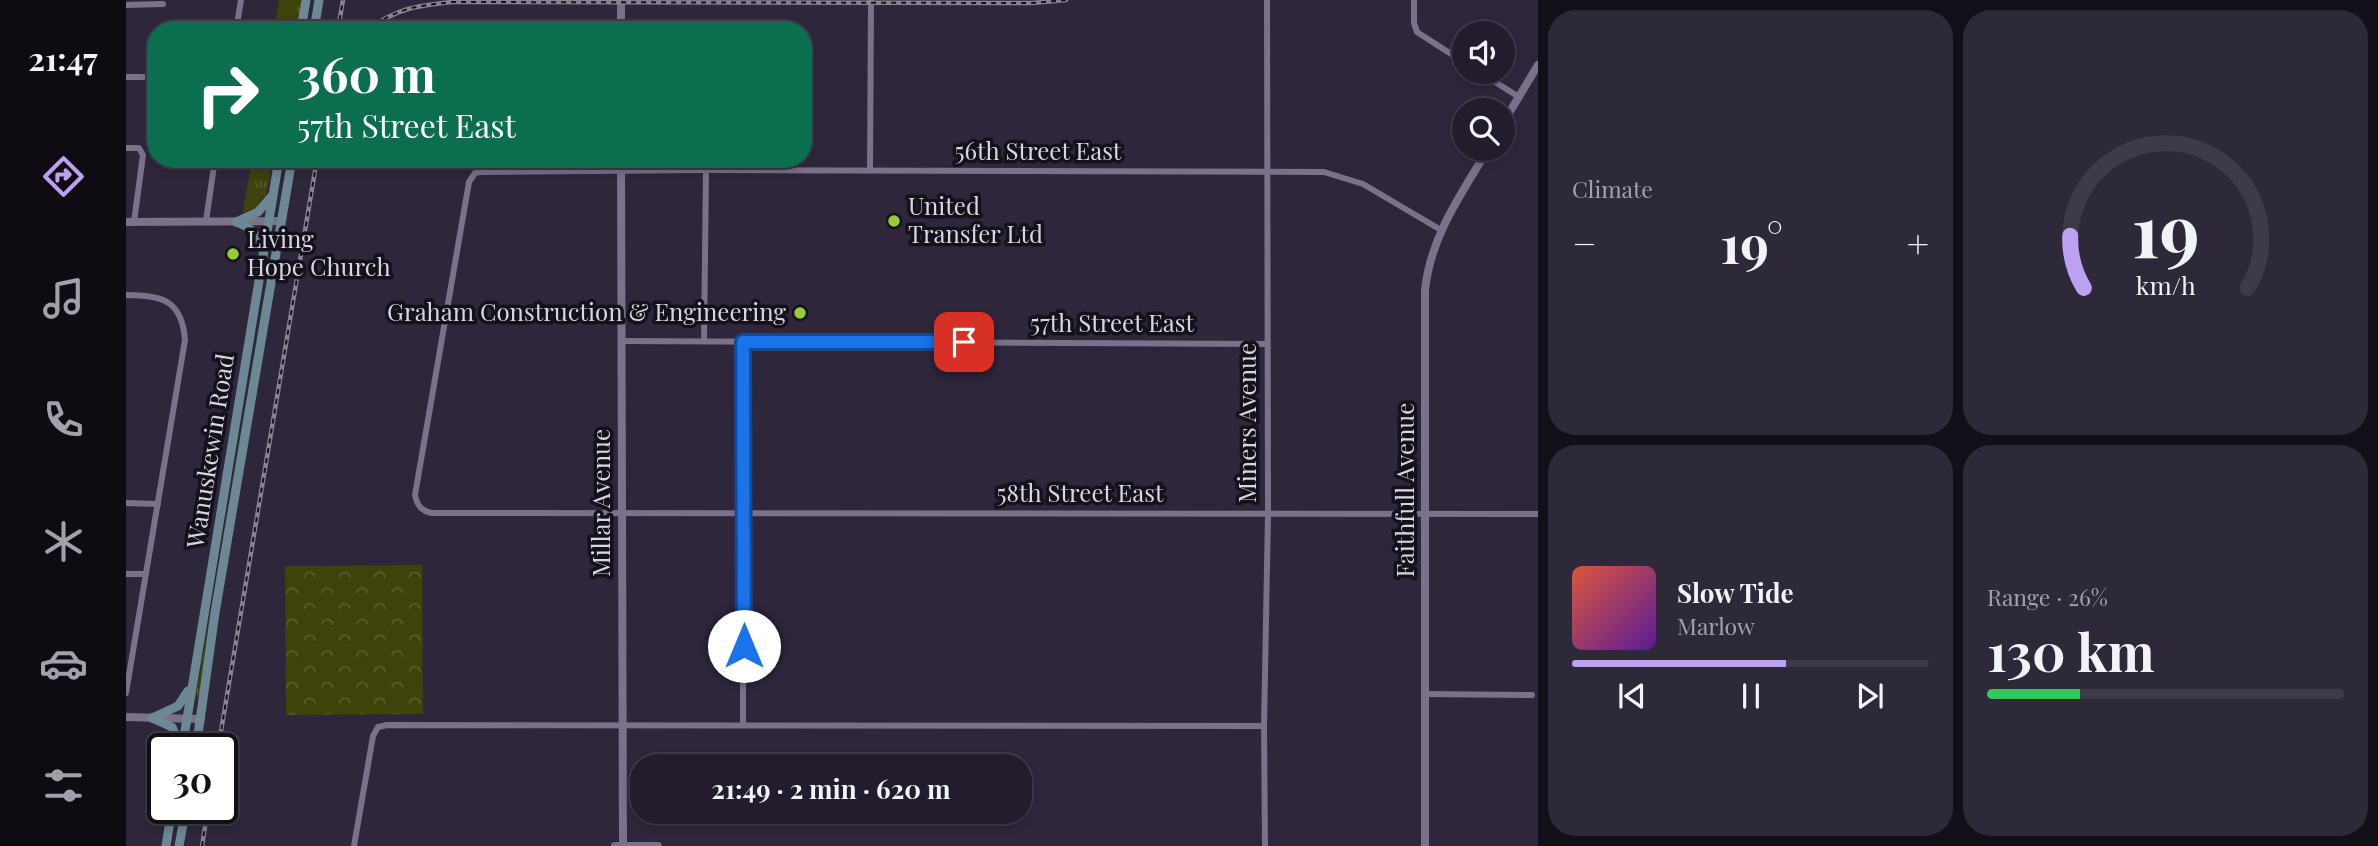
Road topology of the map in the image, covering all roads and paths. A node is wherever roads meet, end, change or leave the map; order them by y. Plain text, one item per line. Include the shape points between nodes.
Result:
1 (241, 0) edge
2 (306, 0) edge
3 (318, 0) edge
4 (621, 0) edge
5 (871, 0) edge
6 (1267, 0) edge
7 (1414, 0) edge
8 (163, 4) dead end
9 (126, 5) edge
10 (238, 21) edge
11 (302, 21) edge
12 (315, 21) edge
13 (621, 21) edge
14 (1452, 54) edge
15 (1538, 65) edge
16 (126, 77) edge
17 (147, 77) edge
18 (1498, 84) edge
19 (1519, 97) junction
20 (1515, 104) edge
21 (126, 148) edge
22 (1481, 161) edge
23 (214, 168) edge
24 (278, 168) edge
25 (290, 168) edge
26 (706, 170) junction
27 (870, 170) junction
28 (621, 171) junction
29 (1267, 172) junction
30 (273, 195) junction
31 (206, 221) junction
32 (268, 221) junction
33 (281, 221) junction
34 (130, 222) edge
35 (236, 222) junction
36 (1441, 230) junction
37 (263, 251) junction
38 (126, 295) edge
39 (621, 341) junction
40 (704, 341) junction
41 (743, 342) junction
42 (1267, 344) junction
43 (126, 503) edge
44 (158, 504) junction
45 (621, 513) junction
46 (744, 513) junction
47 (1425, 513) junction
48 (1538, 513) edge
49 (1268, 514) junction
50 (126, 574) edge
51 (145, 574) junction
52 (130, 644) edge
53 (193, 683) junction
54 (126, 693) edge
55 (1425, 694) junction
56 (1532, 695) dead end
57 (126, 717) edge
58 (152, 718) junction
59 (187, 719) junction
60 (201, 719) junction
61 (621, 725) junction
62 (743, 725) junction
63 (1264, 726) junction
64 (174, 733) edge
65 (184, 733) edge
66 (199, 733) edge
67 (169, 824) edge
68 (183, 824) edge
69 (166, 846) edge
70 (179, 846) edge
71 (355, 846) edge
72 (615, 846) edge
73 (623, 846) edge
74 (658, 846) edge
75 (1265, 846) edge
76 (1425, 846) edge

1 - 10 street
2 - 11 main road
3 - 12 main road
4 - 13 street
5 - 27 street
6 - 29 street, Miners Avenue
7 - 14 street via 1418,32
8 - 9 street
15 - 19 street
16 - 17 street
18 - 19 street
19 - 20 street
21 - 34 street via 139,148 144,155
22 - 36 street, Faithfull Avenue
23 - 31 street
24 - 30 main road, Wanuskewin Road
25 - 33 main road, Wanuskewin Road
26 - 27 street, 56th Street East
26 - 28 street, 56th Street East
26 - 40 street
27 - 29 street, 56th Street East
28 - 39 street, Millar Avenue
28 - 45 street, 56th Street East via 485,171 471,177 415,495 420,508 432,513
29 - 36 street, 56th Street East via 1344,177
29 - 42 street, Miners Avenue
30 - 32 main road, Wanuskewin Road
30 - 35 main road via 257,212
31 - 34 street
31 - 35 street
32 - 33 street
32 - 35 street
32 - 37 main road, Wanuskewin Road
33 - 60 main road, Wanuskewin Road
35 - 37 main road via 257,234
36 - 47 street, Faithfull Avenue via 1428,264 1425,290
37 - 53 main road, Wanuskewin Road
38 - 44 street via 157,296 174,307 184,325
39 - 40 street, 57th Street East
39 - 45 street, Millar Avenue
40 - 41 street, 57th Street East
41 - 42 street, 57th Street East
41 - 46 street
42 - 49 street, Miners Avenue
43 - 44 street
44 - 51 street
45 - 46 street, 58th Street East
45 - 61 street, Millar Avenue
46 - 49 street, 58th Street East
46 - 62 street
47 - 48 street, 58th Street East
47 - 49 street, 58th Street East
47 - 55 street, Faithfull Avenue
49 - 63 street, Miners Avenue
50 - 51 street
51 - 52 street
52 - 54 street
53 - 58 main road via 178,706
53 - 59 main road, Wanuskewin Road
55 - 56 street
55 - 76 street, Faithfull Avenue
57 - 58 street
58 - 59 street
58 - 64 main road via 172,727
59 - 60 street
59 - 65 main road, Wanuskewin Road
60 - 66 main road, Wanuskewin Road
61 - 62 street
61 - 71 street via 377,727
61 - 73 street, Millar Avenue
62 - 63 street
63 - 75 street, Miners Avenue
67 - 69 main road
68 - 70 main road
72 - 73 street
73 - 74 street

